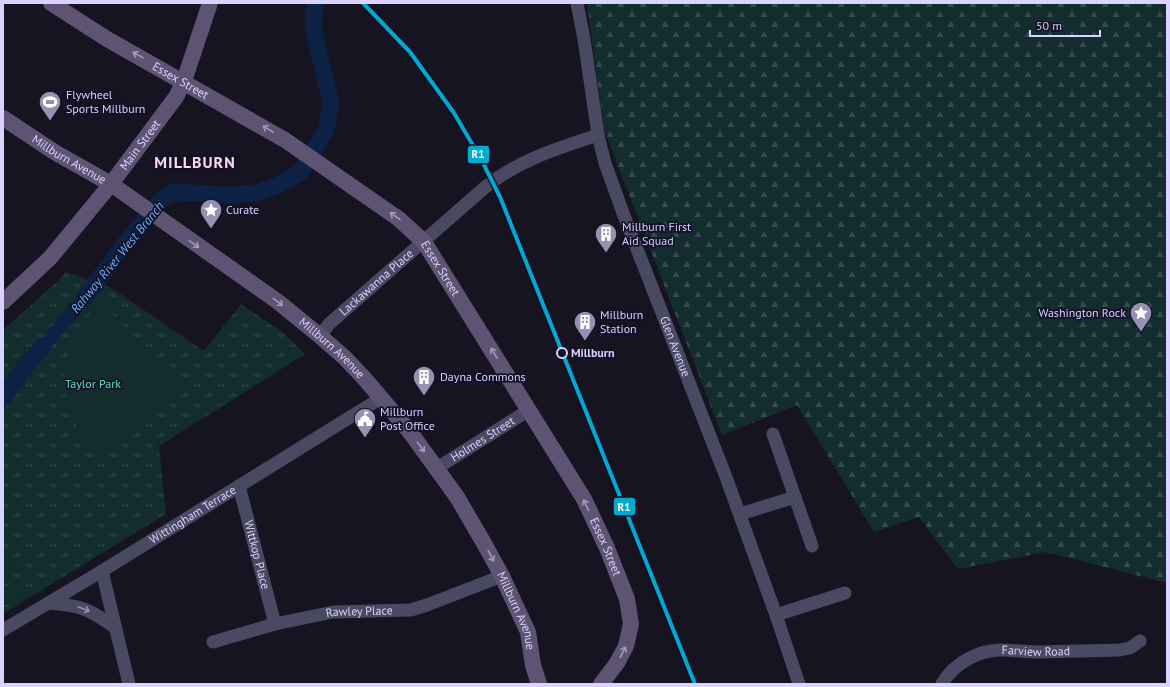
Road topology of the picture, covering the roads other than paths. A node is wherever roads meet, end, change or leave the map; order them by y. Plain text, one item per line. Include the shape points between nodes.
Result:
1 (51, 3) edge
2 (210, 3) edge
3 (577, 3) edge
4 (184, 81) junction
5 (3, 118) edge
6 (598, 135) junction
7 (111, 184) junction
8 (424, 242) junction
9 (3, 302) edge
10 (320, 336) junction
11 (381, 398) junction
12 (529, 410) junction
13 (773, 434) dead end
14 (437, 468) junction
15 (239, 486) junction
16 (795, 497) junction
17 (740, 514) junction
18 (812, 546) dead end
19 (102, 571) junction
20 (502, 576) junction
21 (845, 593) dead end
22 (48, 603) junction
23 (776, 615) junction
24 (275, 624) junction
25 (116, 628) junction
26 (3, 630) edge
27 (528, 632) junction
28 (213, 642) dead end
29 (1140, 642) dead end
30 (129, 684) edge
31 (539, 684) edge
32 (548, 684) edge
33 (601, 684) edge
34 (799, 684) edge
35 (942, 684) edge

4 -> 1 main road, Essex Street via 107,39
2 - 4 main road, Main Street
3 - 6 street, Glen Avenue
4 - 7 main road, Main Street via 176,97
8 -> 4 main road, Essex Street via 399,219 301,150
5 - 7 main road, Millburn Avenue via 56,153
6 - 8 street, Lackawanna Place via 509,171 491,183
6 - 17 street, Glen Avenue via 623,213
7 - 9 main road, Main Street via 50,258
7 -> 10 main road, Millburn Avenue via 277,301
8 - 10 street, Lackawanna Place via 329,324
12 -> 8 main road, Essex Street
10 - 11 main road, Millburn Avenue via 345,358
11 -> 14 main road, Millburn Avenue
11 - 15 street, Wittingham Terrace
12 - 14 street, Holmes Street
33 -> 12 main road, Essex Street via 626,646 631,624 627,599 584,499
13 - 16 street
14 -> 20 main road, Millburn Avenue via 457,497
15 - 19 street, Wittingham Terrace
15 - 24 street, Wittkop Place
16 - 17 street
16 - 18 street
17 - 23 street, Glen Avenue
19 - 22 street, Wittingham Terrace
19 - 25 street
20 - 24 street, Rawley Place via 411,610 333,612
20 - 27 main road, Millburn Avenue
21 - 23 street
22 -> 25 street via 72,604 94,612
22 - 26 street, Wittingham Terrace
23 - 34 street, Glen Avenue
24 - 28 street, Rawley Place
25 - 30 street
27 - 31 main road, Millburn Avenue
27 - 32 main road
29 - 35 street, Farview Road via 1120,650 999,650 971,658 950,673

